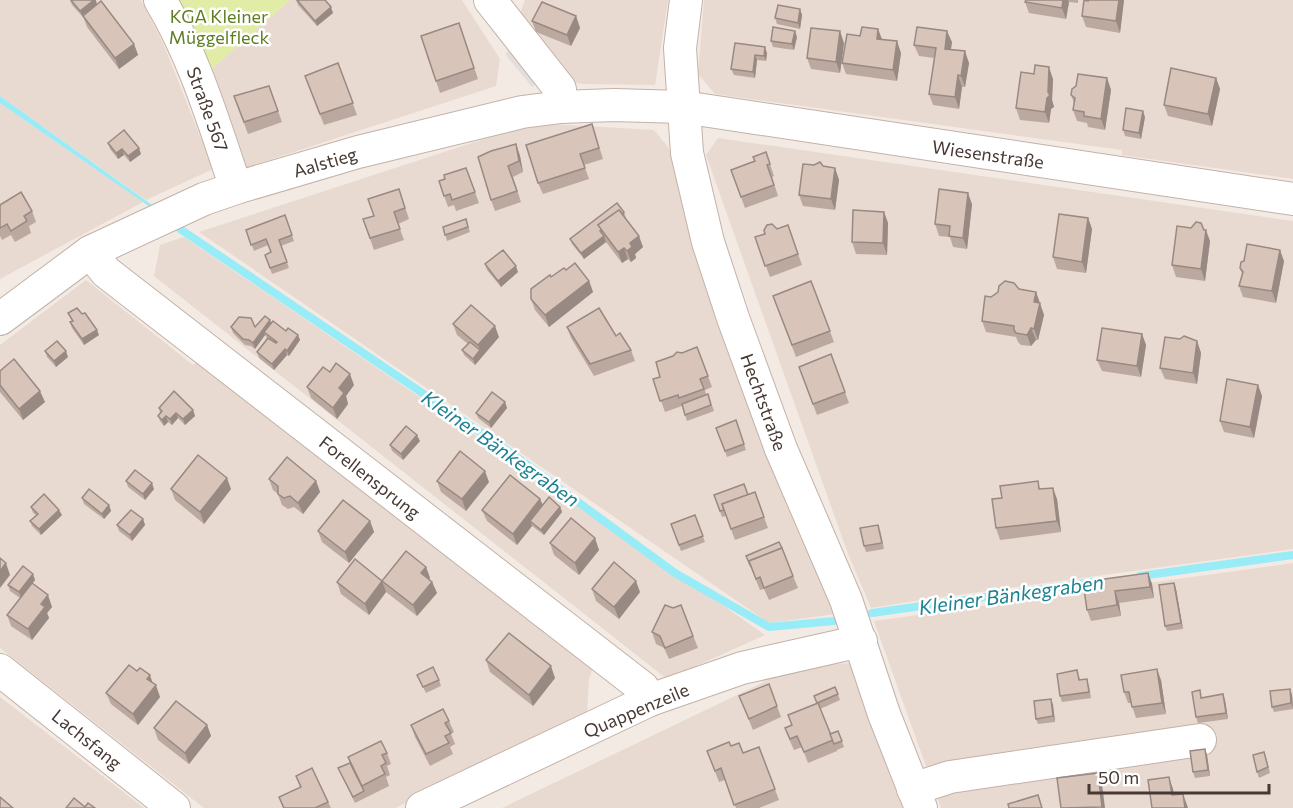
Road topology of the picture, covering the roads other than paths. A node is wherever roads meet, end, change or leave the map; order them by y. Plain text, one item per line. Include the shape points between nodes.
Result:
1 (160, 0) edge
2 (490, 0) edge
3 (686, 0) edge
4 (561, 107) junction
5 (683, 107) junction
6 (236, 188) junction
7 (1293, 199) edge
8 (90, 252) junction
9 (0, 319) edge
10 (861, 641) junction
11 (0, 670) edge
12 (650, 700) junction
13 (1200, 740) dead end
14 (917, 799) edge
15 (174, 808) edge
16 (422, 808) edge

1 - 6 street, Straße 567 via 199,79
2 - 4 street via 560,89
3 - 5 street, Hechtstraße via 680,48
4 - 5 street, Aalstieg
4 - 6 street, Aalstieg via 479,121
5 - 7 street, Wiesenstraße
5 - 10 street, Hechtstraße via 693,183 733,318 781,449
6 - 8 street, Aalstieg via 204,198
8 - 9 street, Aalstieg
8 - 12 street, Forellensprung via 106,272 643,688
10 - 12 street, Quappenzeile via 742,668
10 - 14 street, Hechtstraße
11 - 15 street, Lachsfang
12 - 16 street, Quappenzeile
13 - 14 street, Hechtstraße via 950,777

